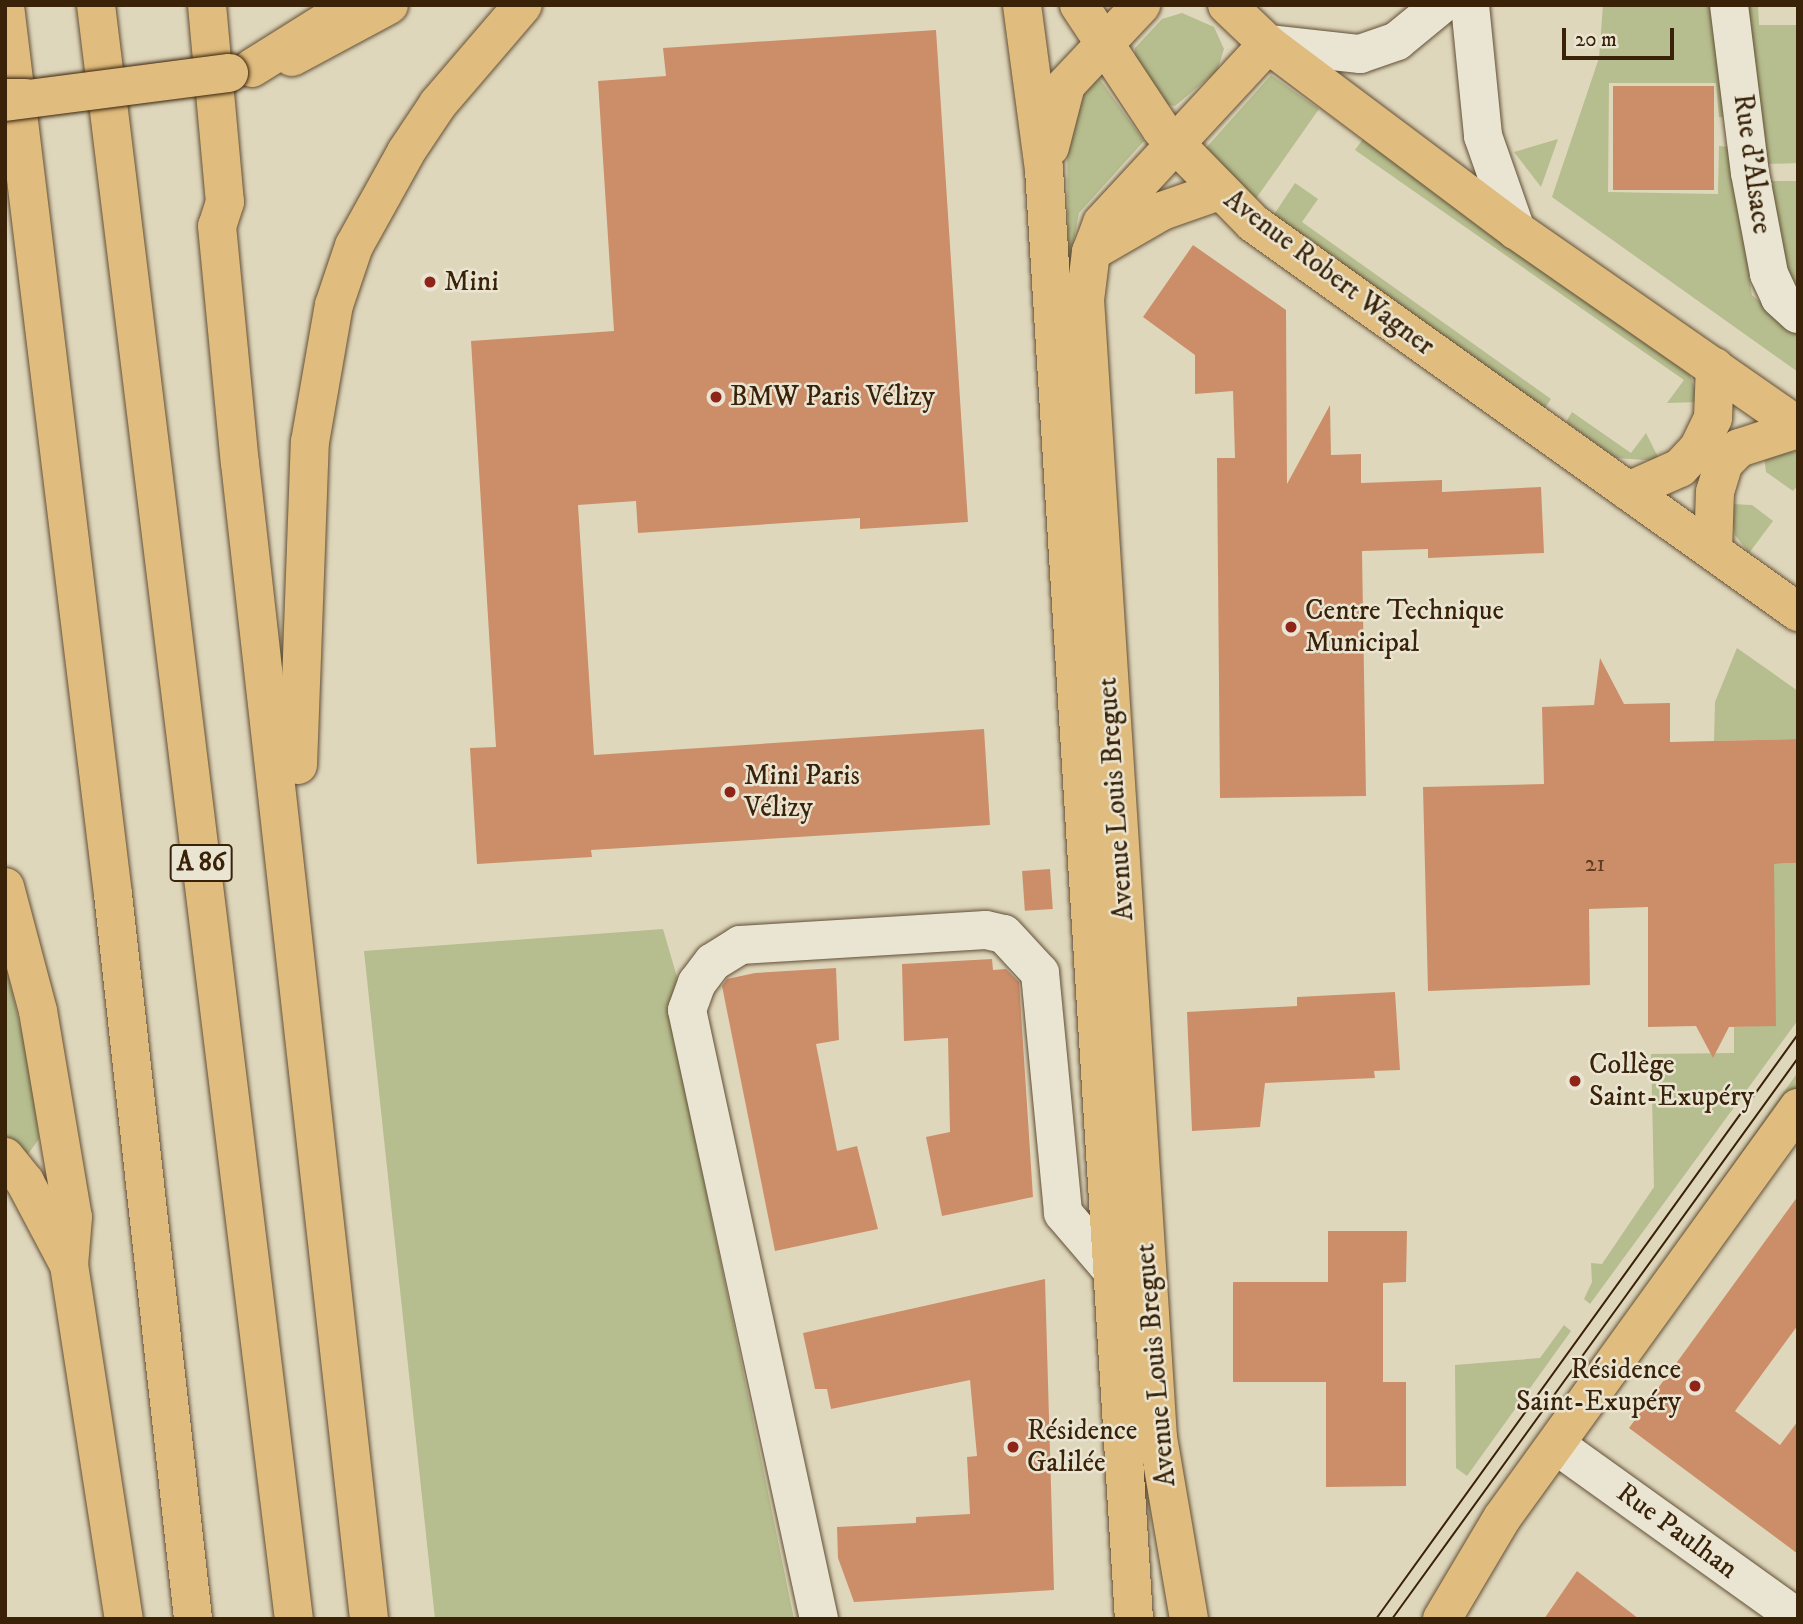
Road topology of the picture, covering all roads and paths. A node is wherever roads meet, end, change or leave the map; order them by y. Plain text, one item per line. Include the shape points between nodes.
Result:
1 (96, 5) edge
2 (207, 5) edge
3 (352, 5) edge
4 (389, 5) edge
5 (523, 5) edge
6 (1022, 5) edge
7 (1079, 5) edge
8 (1141, 5) edge
9 (1227, 5) edge
10 (1441, 5) edge
11 (1470, 5) edge
12 (1729, 5) edge
13 (5, 6) edge
14 (1102, 43) junction
15 (1268, 44) junction
16 (240, 71) junction
17 (12, 99) edge
18 (1174, 145) junction
19 (1044, 169) junction
20 (1219, 191) junction
21 (1516, 230) junction
22 (1091, 252) junction
23 (1798, 314) edge
24 (1715, 368) junction
25 (1798, 428) edge
26 (1628, 491) junction
27 (1713, 551) junction
28 (1798, 612) edge
29 (288, 857) junction
30 (5, 887) edge
31 (1798, 1108) edge
32 (5, 1157) edge
33 (69, 1265) junction
34 (1110, 1268) junction
35 (1556, 1445) junction
36 (1798, 1618) edge
37 (124, 1619) edge
38 (193, 1619) edge
39 (294, 1619) edge
40 (369, 1619) edge
41 (819, 1619) edge
42 (1134, 1619) edge
43 (1189, 1619) edge
44 (1442, 1619) edge

1 - 39 main road, A 86
2 - 29 main road via 225,202 217,226 237,437
3 - 16 main road
4 - 16 main road via 329,42
5 - 29 main road via 438,104 406,152 354,246 334,305 310,442 297,679 298,804
6 - 19 main road
7 - 14 main road, Avenue Robert Wagner
8 - 14 main road
9 - 15 main road
10 - 15 street via 1397,41 1360,54
11 - 21 street via 1483,136
12 - 23 street, Rue d'Alsace via 1750,173 1769,274 1780,298
13 - 38 main road via 113,894
14 - 18 main road, Avenue Robert Wagner
14 - 19 main road via 1066,85
15 - 18 main road, Avenue Louis Breguet
15 - 21 main road
16 - 17 main road, bridge
18 - 20 main road, Avenue Robert Wagner
18 - 22 main road, Avenue Louis Breguet via 1102,223
19 - 34 main road, Avenue Louis Breguet
20 - 22 main road via 1162,211
20 - 26 main road, Avenue Robert Wagner via 1253,223
21 - 24 main road
22 - 43 main road, Avenue Louis Breguet via 1087,344 1158,1438
24 - 25 main road
24 - 26 main road via 1713,418 1698,449 1680,468
25 - 27 main road via 1740,449 1724,463 1715,492
26 - 27 main road, Avenue Robert Wagner
27 - 28 main road, Avenue Robert Wagner
29 - 40 main road
30 - 33 main road via 38,1011 73,1217
31 - 35 main road
32 - 33 main road via 25,1182
33 - 37 main road
34 - 41 street via 1063,1213 1040,973 1004,933 986,930 740,945 713,962 697,983 687,1010
34 - 42 main road, Avenue Louis Breguet
35 - 36 street, Rue Paulhan
35 - 44 main road via 1454,1592

